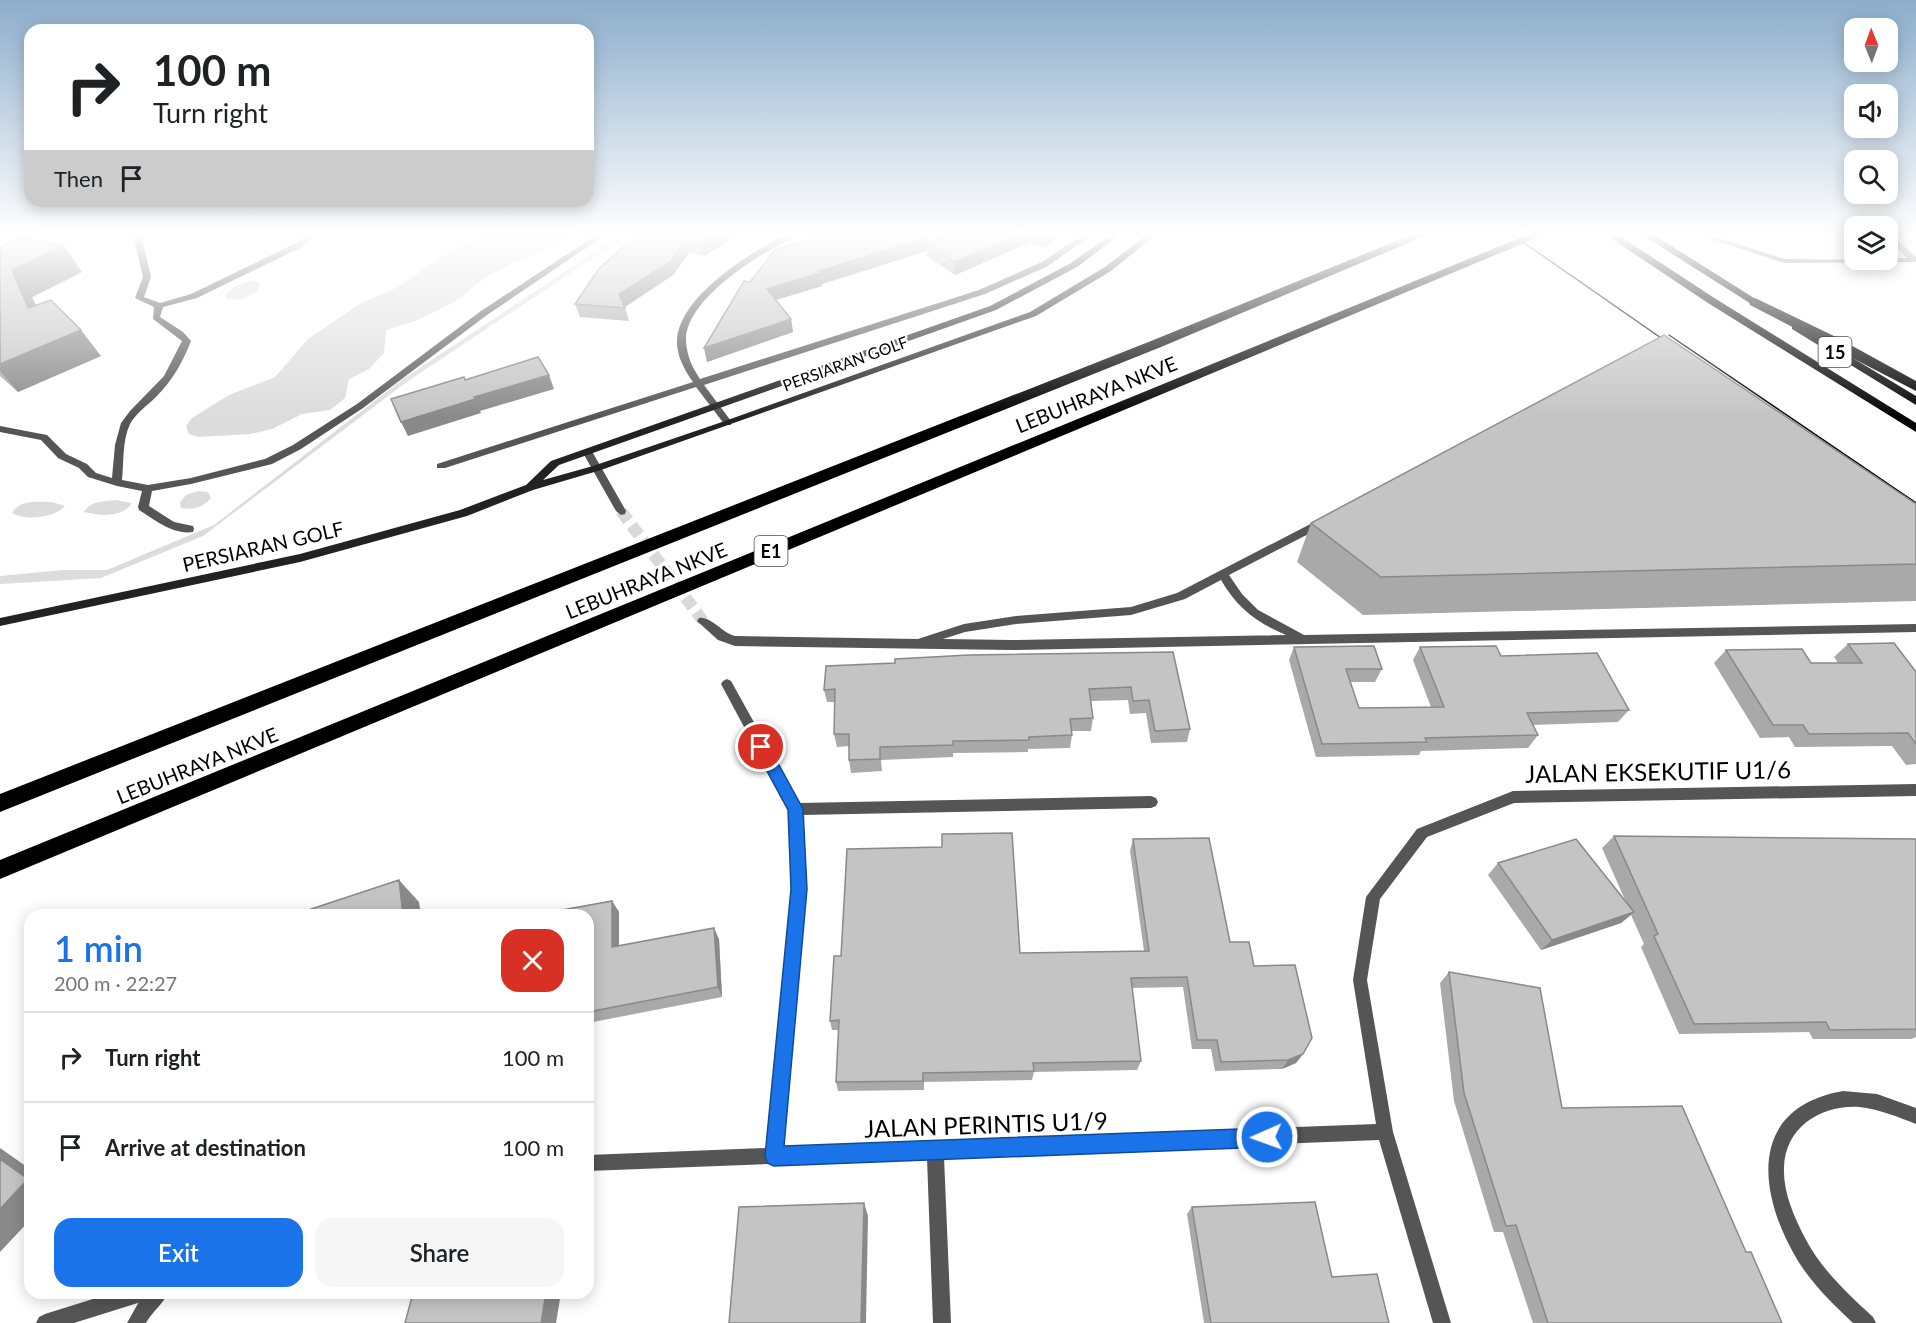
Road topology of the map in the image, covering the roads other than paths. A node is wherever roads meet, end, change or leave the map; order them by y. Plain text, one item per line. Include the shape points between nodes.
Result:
1 (140, 295) edge
2 (196, 295) edge
3 (511, 295) edge
4 (709, 295) edge
5 (974, 295) edge
6 (1018, 295) edge
7 (1065, 295) edge
8 (1276, 295) edge
9 (1393, 295) edge
10 (1702, 295) edge
11 (1743, 295) edge
12 (1755, 302) junction
13 (159, 306) junction
14 (698, 384) junction
15 (1916, 387) edge
16 (1916, 400) edge
17 (715, 406) junction
18 (728, 423) junction
19 (1916, 428) edge
20 (0, 429) edge
21 (588, 453) junction
22 (441, 466) dead end
23 (597, 468) junction
24 (117, 483) junction
25 (148, 488) junction
26 (529, 488) junction
27 (621, 511) tunnel mouth
28 (1329, 518) edge
29 (189, 529) dead end
30 (1223, 574) junction
31 (703, 621) tunnel mouth
32 (0, 622) edge
33 (1916, 628) edge
34 (1303, 638) junction
35 (911, 645) junction
36 (727, 684) dead end
37 (1916, 790) edge
38 (1151, 802) dead end
39 (0, 803) edge
40 (795, 809) junction
41 (0, 870) edge
42 (1916, 1116) edge
43 (1385, 1132) junction
44 (936, 1151) junction
45 (774, 1156) junction
46 (594, 1163) edge
47 (122, 1299) edge
48 (153, 1299) edge
49 (45, 1323) edge
50 (136, 1323) edge
51 (942, 1323) edge
52 (1442, 1323) edge
53 (1867, 1323) edge

1 - 13 street via 139,298
2 - 13 street
3 - 25 street via 360,406 297,447 241,470
4 - 14 street via 689,316 682,331 684,357
5 - 14 street
6 - 17 street, PERSIARAN GOLF via 993,308
7 - 18 street, PERSIARAN GOLF via 1033,314
8 - 39 highway, LEBUHRAYA NKVE
9 - 41 highway, LEBUHRAYA NKVE / E1
10 - 19 main road, 15
11 - 12 main road, 15
12 - 15 highway
12 - 16 main road, 15
13 - 24 street via 156,317 163,326 181,332 188,341 178,364 125,424
14 - 17 street
14 - 22 street
17 - 18 street
17 - 21 street, PERSIARAN GOLF
18 - 23 street, PERSIARAN GOLF
20 - 24 street via 44,437 62,456 92,475
21 - 23 street
21 - 26 street, PERSIARAN GOLF via 555,463
23 - 26 street, PERSIARAN GOLF
23 - 27 street
24 - 25 street
25 - 29 street via 143,507 171,525
26 - 32 street, PERSIARAN GOLF via 463,513 300,558
28 - 30 street
30 - 34 street via 1246,609
30 - 35 street via 1181,596 1131,611 964,628
31 - 35 street via 722,637 735,640
33 - 34 street
34 - 35 street
36 - 40 street
37 - 43 street, JALAN EKSEKUTIF U1/6 via 1513,797 1422,833 1373,897 1360,981
38 - 40 street
40 - 45 street via 799,889
42 - 53 street via 1876,1102 1838,1099 1807,1109 1785,1130 1776,1162 1781,1201 1799,1246 1831,1290
43 - 44 street, JALAN PERINTIS U1/9
43 - 52 street, JALAN EKSEKUTIF U1/6
44 - 45 street, JALAN PERINTIS U1/9
44 - 51 street
45 - 46 street, JALAN PERINTIS U1/9
47 - 49 street
48 - 50 street

